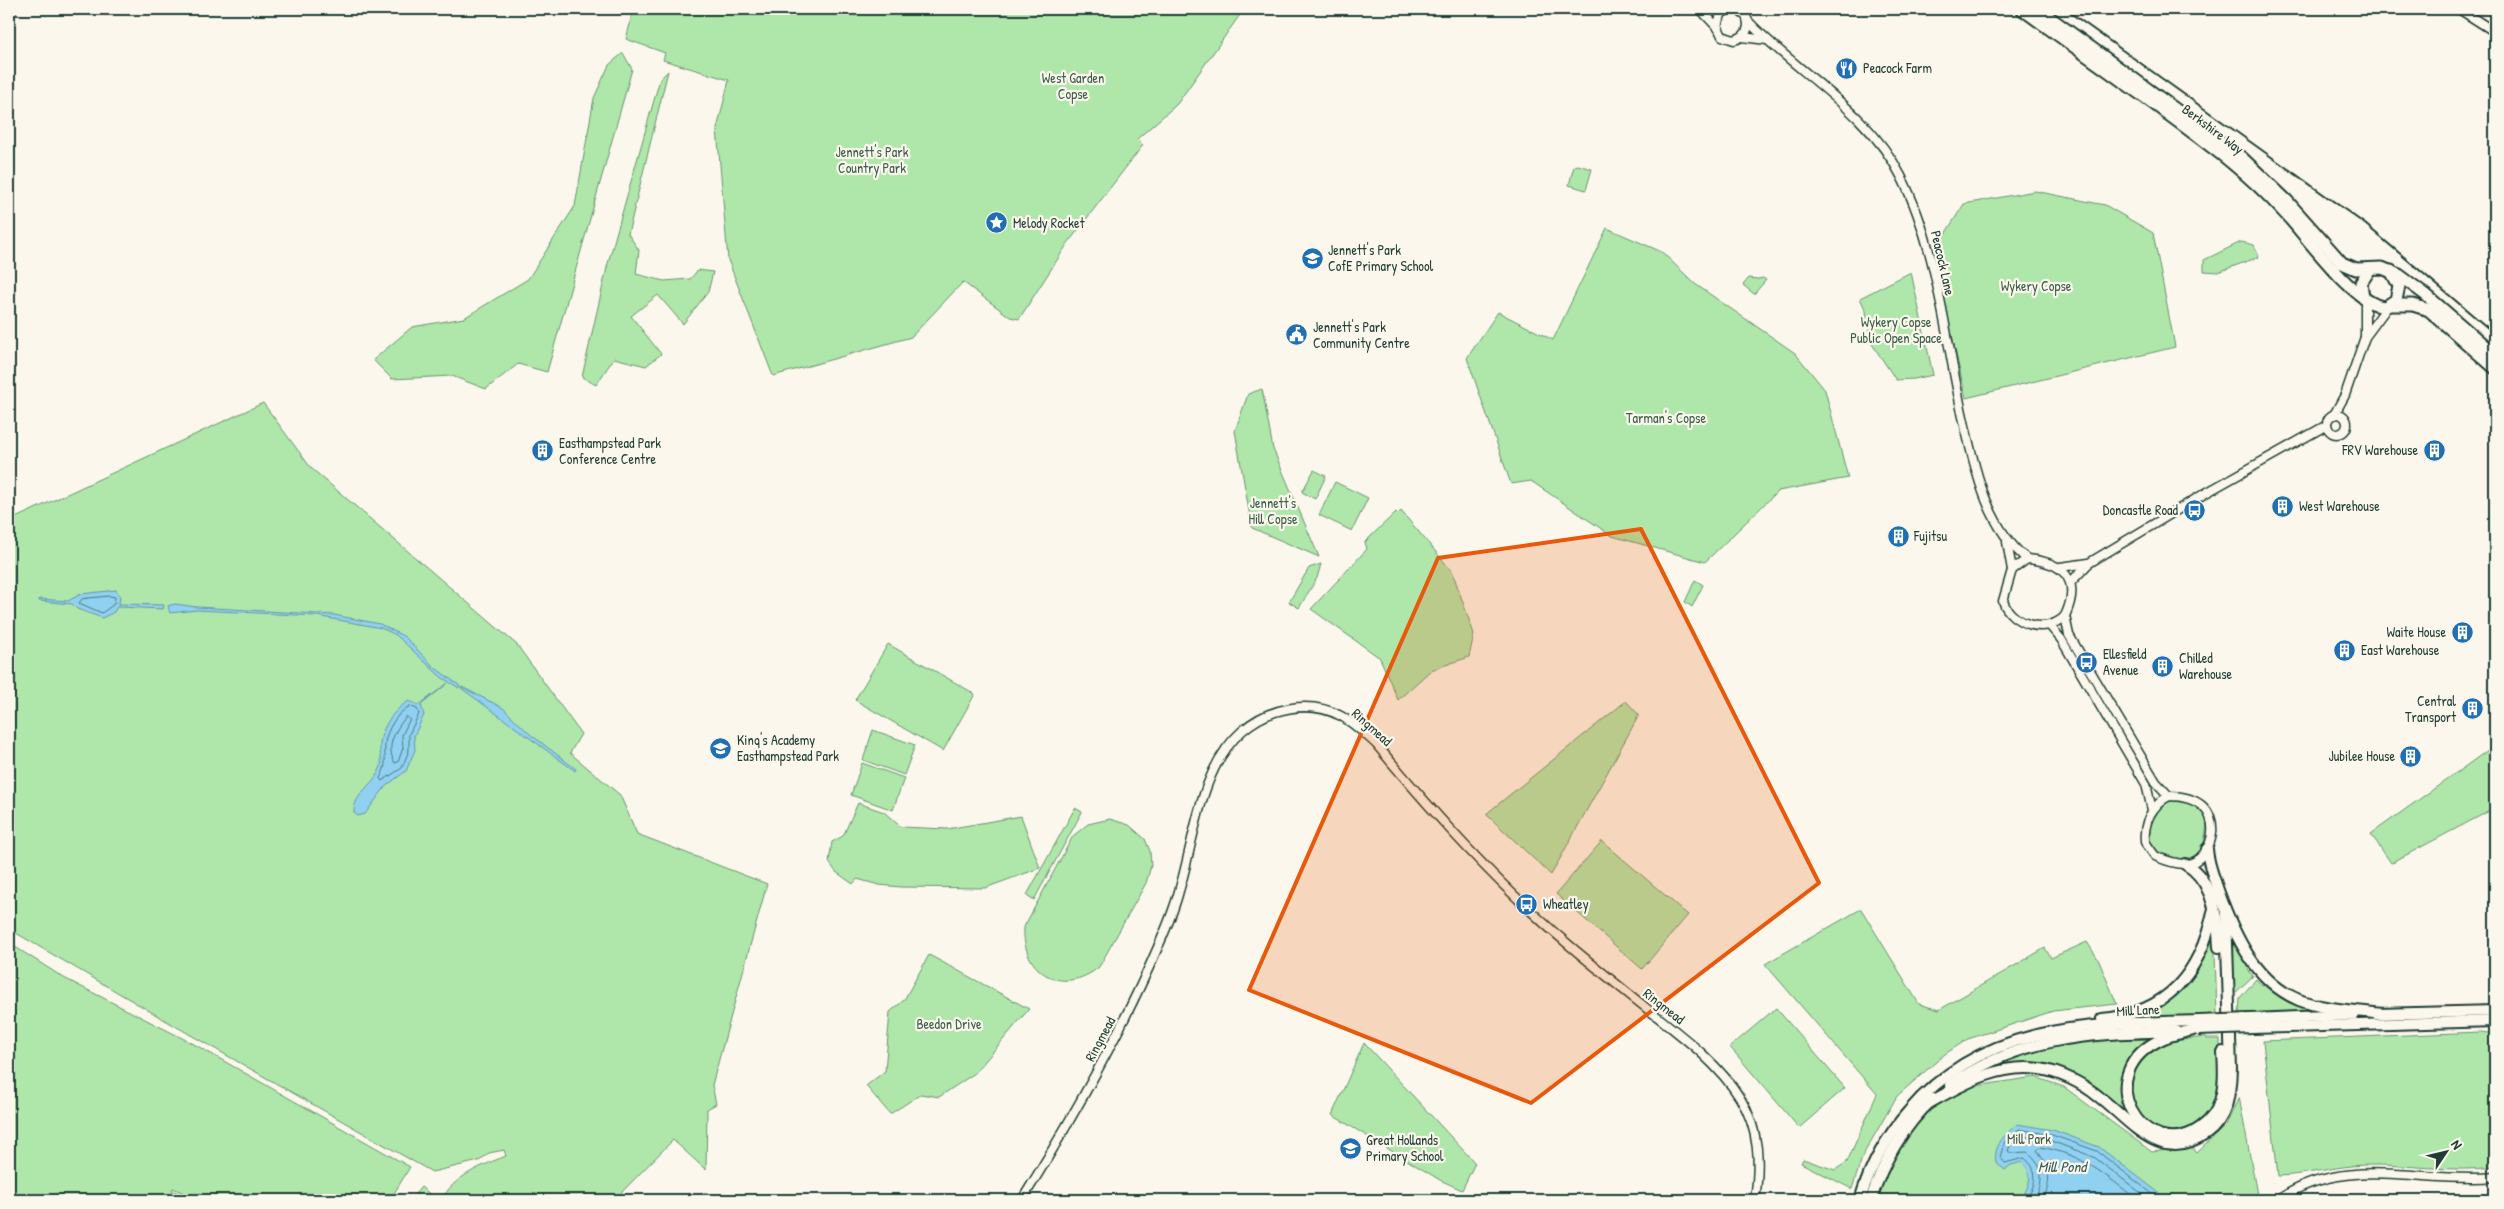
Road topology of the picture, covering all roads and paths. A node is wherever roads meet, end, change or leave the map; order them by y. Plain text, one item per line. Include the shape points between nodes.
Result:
1 (13, 9) edge
2 (1701, 9) edge
3 (1730, 9) edge
4 (1736, 9) edge
5 (2022, 9) edge
6 (2038, 9) edge
7 (2459, 9) edge
8 (1722, 13) junction
9 (9, 14) edge
10 (1748, 21) junction
11 (1717, 27) junction
12 (2495, 32) edge
13 (1742, 37) junction
14 (1767, 40) junction
15 (2370, 269) junction
16 (2390, 270) junction
17 (2364, 298) junction
18 (2389, 305) junction
19 (2365, 337) junction
20 (2495, 355) edge
21 (2495, 368) edge
22 (2345, 395) junction
23 (2334, 415) junction
24 (2345, 419) junction
25 (2329, 429) junction
26 (2007, 542) junction
27 (2027, 559) junction
28 (2089, 563) junction
29 (2060, 567) junction
30 (2012, 570) junction
31 (2071, 582) junction
32 (2065, 616) junction
33 (2050, 626) junction
34 (2169, 796) junction
35 (2152, 810) junction
36 (2207, 849) junction
37 (2185, 864) junction
38 (2214, 910) junction
39 (2226, 913) junction
40 (2495, 1011) edge
41 (2382, 1014) junction
42 (2495, 1021) edge
43 (2251, 1023) junction
44 (2197, 1027) junction
45 (1998, 1046) junction
46 (1929, 1103) junction
47 (2495, 1177) edge
48 (1022, 1200) edge
49 (1755, 1200) edge
50 (1860, 1200) edge
51 (1871, 1200) edge
52 (2278, 1200) edge

1 - 9 street
2 - 8 street
2 - 11 street
3 - 8 street
4 - 10 street, Peacock Lane via 1744,12
5 - 17 highway, Berkshire Way via 2234,163
6 - 15 highway, Berkshire Way via 2242,158 2287,201 2342,263 2356,269
7 - 12 street
8 - 11 street
10 - 13 street via 1747,31
10 - 14 street, Peacock Lane
11 - 13 street via 1725,38 1734,40
13 - 14 street
14 - 26 street, Peacock Lane via 1868,128 1902,177 1921,224 1932,264 1972,455
15 - 16 highway
15 - 17 highway via 2361,283
16 - 18 highway via 2397,279 2399,290
16 - 20 highway via 2426,294
17 - 18 highway via 2375,305
17 - 19 street
18 - 19 street
18 - 21 highway via 2413,305 2429,310
19 - 22 street
22 - 23 street
22 - 24 street
23 - 24 street
23 - 25 street via 2329,419
24 - 25 street via 2343,432 2338,434
25 - 28 street via 2204,494
26 - 27 street, Peacock Lane
26 - 30 street, Peacock Lane
27 - 29 street
27 - 30 street
28 - 29 street
28 - 31 street
29 - 31 street
30 - 33 street via 2003,597 2008,613 2025,622
31 - 32 street
32 - 33 street
32 - 34 street via 2069,635 2156,782
33 - 35 street via 2061,639 2146,784
34 - 35 street
34 - 36 street via 2196,802 2208,811 2213,823
35 - 37 street via 2145,839 2147,847 2155,856
36 - 37 street via 2198,859
36 - 39 main road via 2208,865
37 - 38 main road via 2202,878
38 - 44 main road via 2218,930 2224,1063 2221,1099 2212,1117 2194,1132 2176,1136 2156,1133 2142,1124 2128,1106 2125,1090 2127,1072 2135,1058 2149,1046
38 - 45 main road via 2194,968 2174,991 2159,1002 2114,1018 2021,1035
39 - 41 main road via 2255,966 2280,989 2321,1006
39 - 46 main road via 2230,1086 2222,1116 2203,1136 2180,1144 2156,1141 2136,1130 2090,1090 2041,1069 1995,1072
40 - 41 main road, Mill Lane
41 - 43 main road, Mill Lane
42 - 43 main road, Mill Lane
43 - 44 main road, Mill Lane, bridge
44 - 45 main road, Mill Lane via 2070,1028
44 - 46 main road, Mill Lane via 2059,1039 2023,1048 1981,1065 1950,1084
45 - 50 main road, Mill Lane via 1949,1072 1915,1103 1883,1147
46 - 51 main road, Mill Lane via 1895,1147
47 - 52 street via 2450,1179 2344,1173 2307,1183
48 - 49 street, Ringmead via 1117,1033 1148,970 1175,904 1202,803 1215,769 1231,742 1252,722 1274,711 1316,708 1338,715 1376,744 1483,867 1563,940 1717,1068 1740,1097 1755,1135 1759,1171

